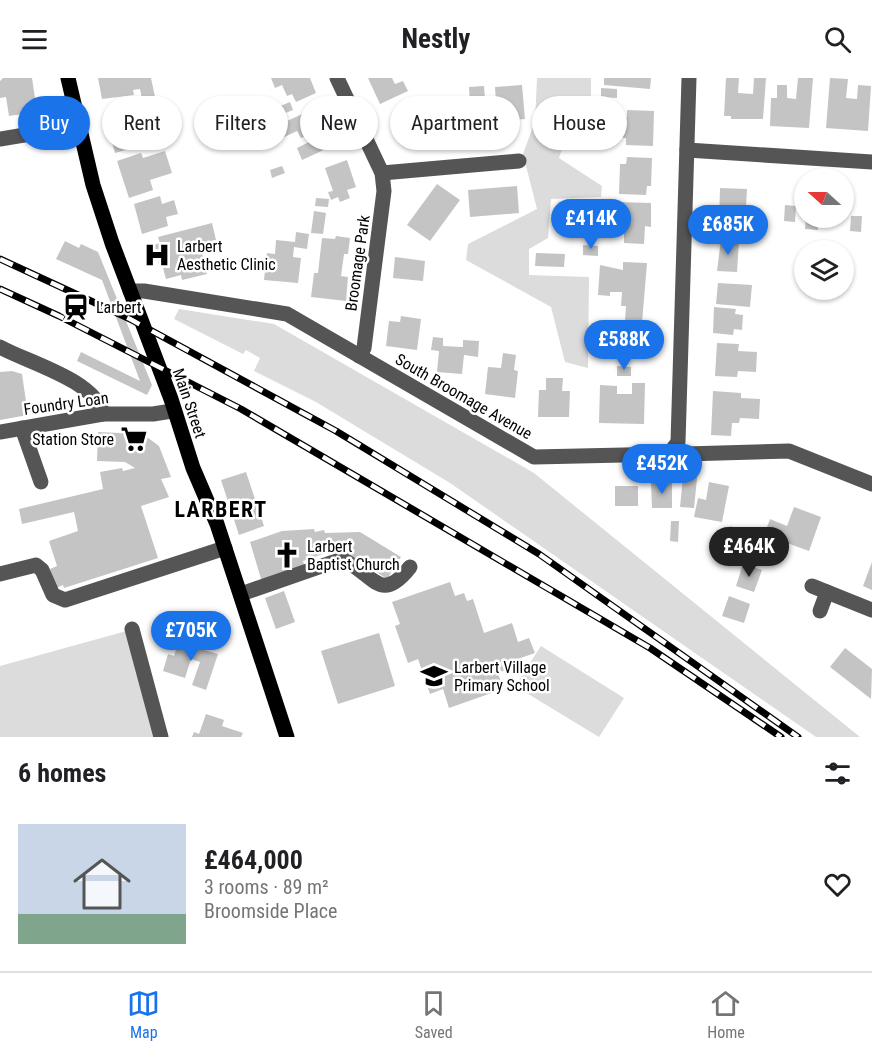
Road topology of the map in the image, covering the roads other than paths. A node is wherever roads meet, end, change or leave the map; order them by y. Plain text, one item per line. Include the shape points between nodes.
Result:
1 (68, 78) edge
2 (337, 78) edge
3 (689, 78) edge
4 (72, 96) edge
5 (18, 136) edge
6 (0, 139) edge
7 (84, 150) edge
8 (687, 150) junction
9 (519, 161) dead end
10 (872, 162) edge
11 (382, 173) junction
12 (131, 296) junction
13 (0, 347) edge
14 (359, 356) junction
15 (172, 405) junction
16 (103, 414) junction
17 (22, 428) junction
18 (0, 432) edge
19 (675, 450) junction
20 (41, 482) dead end
21 (872, 484) edge
22 (225, 548) junction
23 (410, 567) dead end
24 (0, 574) edge
25 (812, 586) dead end
26 (827, 592) junction
27 (241, 594) junction
28 (872, 610) edge
29 (820, 611) dead end
30 (132, 629) dead end
31 (161, 737) edge
32 (287, 737) edge

1 - 4 main road, Main Street
2 - 11 street, Broomage Park
3 - 8 street
5 - 6 street
7 - 12 main road, Main Street
8 - 10 street
8 - 19 street
9 - 11 street
11 - 14 street, Broomage Park via 382,212
12 - 14 street, South Broomage Avenue via 144,291 286,314
12 - 15 main road, Main Street
13 - 16 street via 86,388 100,402
14 - 19 street, South Broomage Avenue via 534,457 669,454
15 - 16 street, Foundry Loan via 153,414
15 - 22 main road, Main Street
16 - 17 street, Foundry Loan
17 - 18 street, Foundry Loan
17 - 20 street
19 - 21 street, South Broomage Avenue via 685,454 789,451
22 - 24 street via 64,600 53,595 36,565
22 - 27 main road, Main Street
23 - 27 street via 397,583 389,586 376,582 342,559
25 - 26 street
26 - 28 street
26 - 29 street
27 - 32 main road, Main Street
30 - 31 street

